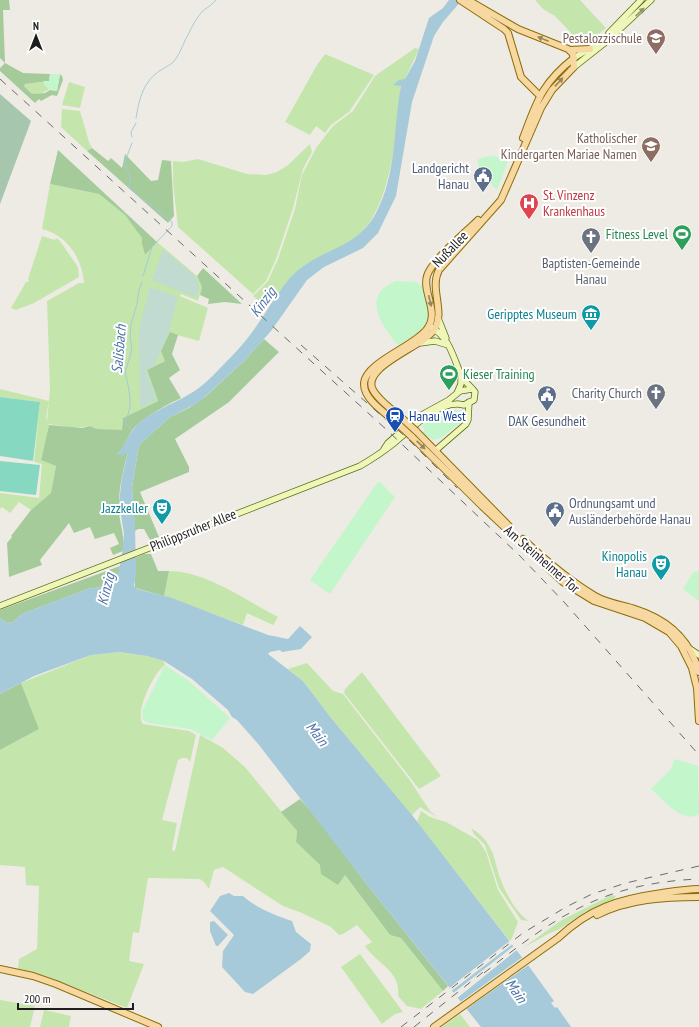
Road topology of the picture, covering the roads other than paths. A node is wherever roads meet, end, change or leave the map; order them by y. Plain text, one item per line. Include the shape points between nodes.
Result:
1 (460, 0) edge
2 (641, 0) edge
3 (651, 0) edge
4 (471, 3) edge
5 (518, 29) junction
6 (508, 33) junction
7 (568, 49) junction
8 (590, 49) junction
9 (574, 58) junction
10 (574, 67) junction
11 (543, 98) junction
12 (438, 318) junction
13 (432, 328) junction
14 (418, 343) junction
15 (449, 345) junction
16 (461, 374) junction
17 (365, 389) joint
18 (472, 389) junction
19 (455, 395) junction
20 (469, 402) junction
21 (457, 404) junction
22 (468, 416) junction
23 (414, 433) junction
24 (384, 449) junction
25 (433, 452) junction
26 (0, 606) edge
27 (696, 660) edge
28 (699, 672) edge
29 (699, 721) edge
30 (699, 889) edge
31 (699, 897) edge
32 (619, 903) junction
33 (0, 969) edge
34 (158, 1027) edge
35 (434, 1027) edge

1 - 4 main road
2 - 8 main road via 606,37
10 -> 3 main road via 607,41
4 - 5 main road
4 - 6 main road
5 - 6 main road via 510,30
7 -> 5 main road
6 - 11 main road via 521,77
7 - 8 main road
7 - 9 main road
8 - 9 main road
9 - 10 main road
9 - 11 main road via 552,77
11 -> 10 main road
11 - 12 main road, Nußallee via 501,200 438,272 435,283
11 -> 13 main road, Nußallee via 497,200 436,261 427,276
12 - 13 main road, Nußallee
12 - 15 main road
13 - 14 main road via 429,336
13 - 15 main road
13 - 17 main road, Nußallee via 372,370 366,377
14 - 15 main road via 438,341
14 - 23 main road, Am Steinheimer Tor, bridge via 382,367 371,382 372,389 377,395
15 - 16 main road
16 - 18 main road
16 - 19 main road via 461,384
17 - 23 main road, Am Steinheimer Tor, bridge via 369,398 398,424
18 - 19 main road via 467,388
18 - 20 main road via 476,397
19 - 21 main road
19 - 24 main road via 418,417 388,442
20 - 21 main road via 464,405
20 - 22 main road
21 - 22 main road
21 - 24 main road via 430,414
22 - 25 main road via 466,424
23 - 25 main road, Am Steinheimer Tor
24 - 26 main road, Philippsruher Allee via 352,469
25 - 27 main road, Am Steinheimer Tor via 482,506 563,582 594,601 645,618 663,627
25 - 27 main road, Am Steinheimer Tor via 568,578 596,597 662,620 680,635
27 - 28 main road, Am Steinheimer Tor
27 - 29 main road, Am Steinheimer Tor
30 - 32 main road
31 - 32 main road
32 - 35 main road via 587,916 573,925
33 - 34 main road via 56,984

